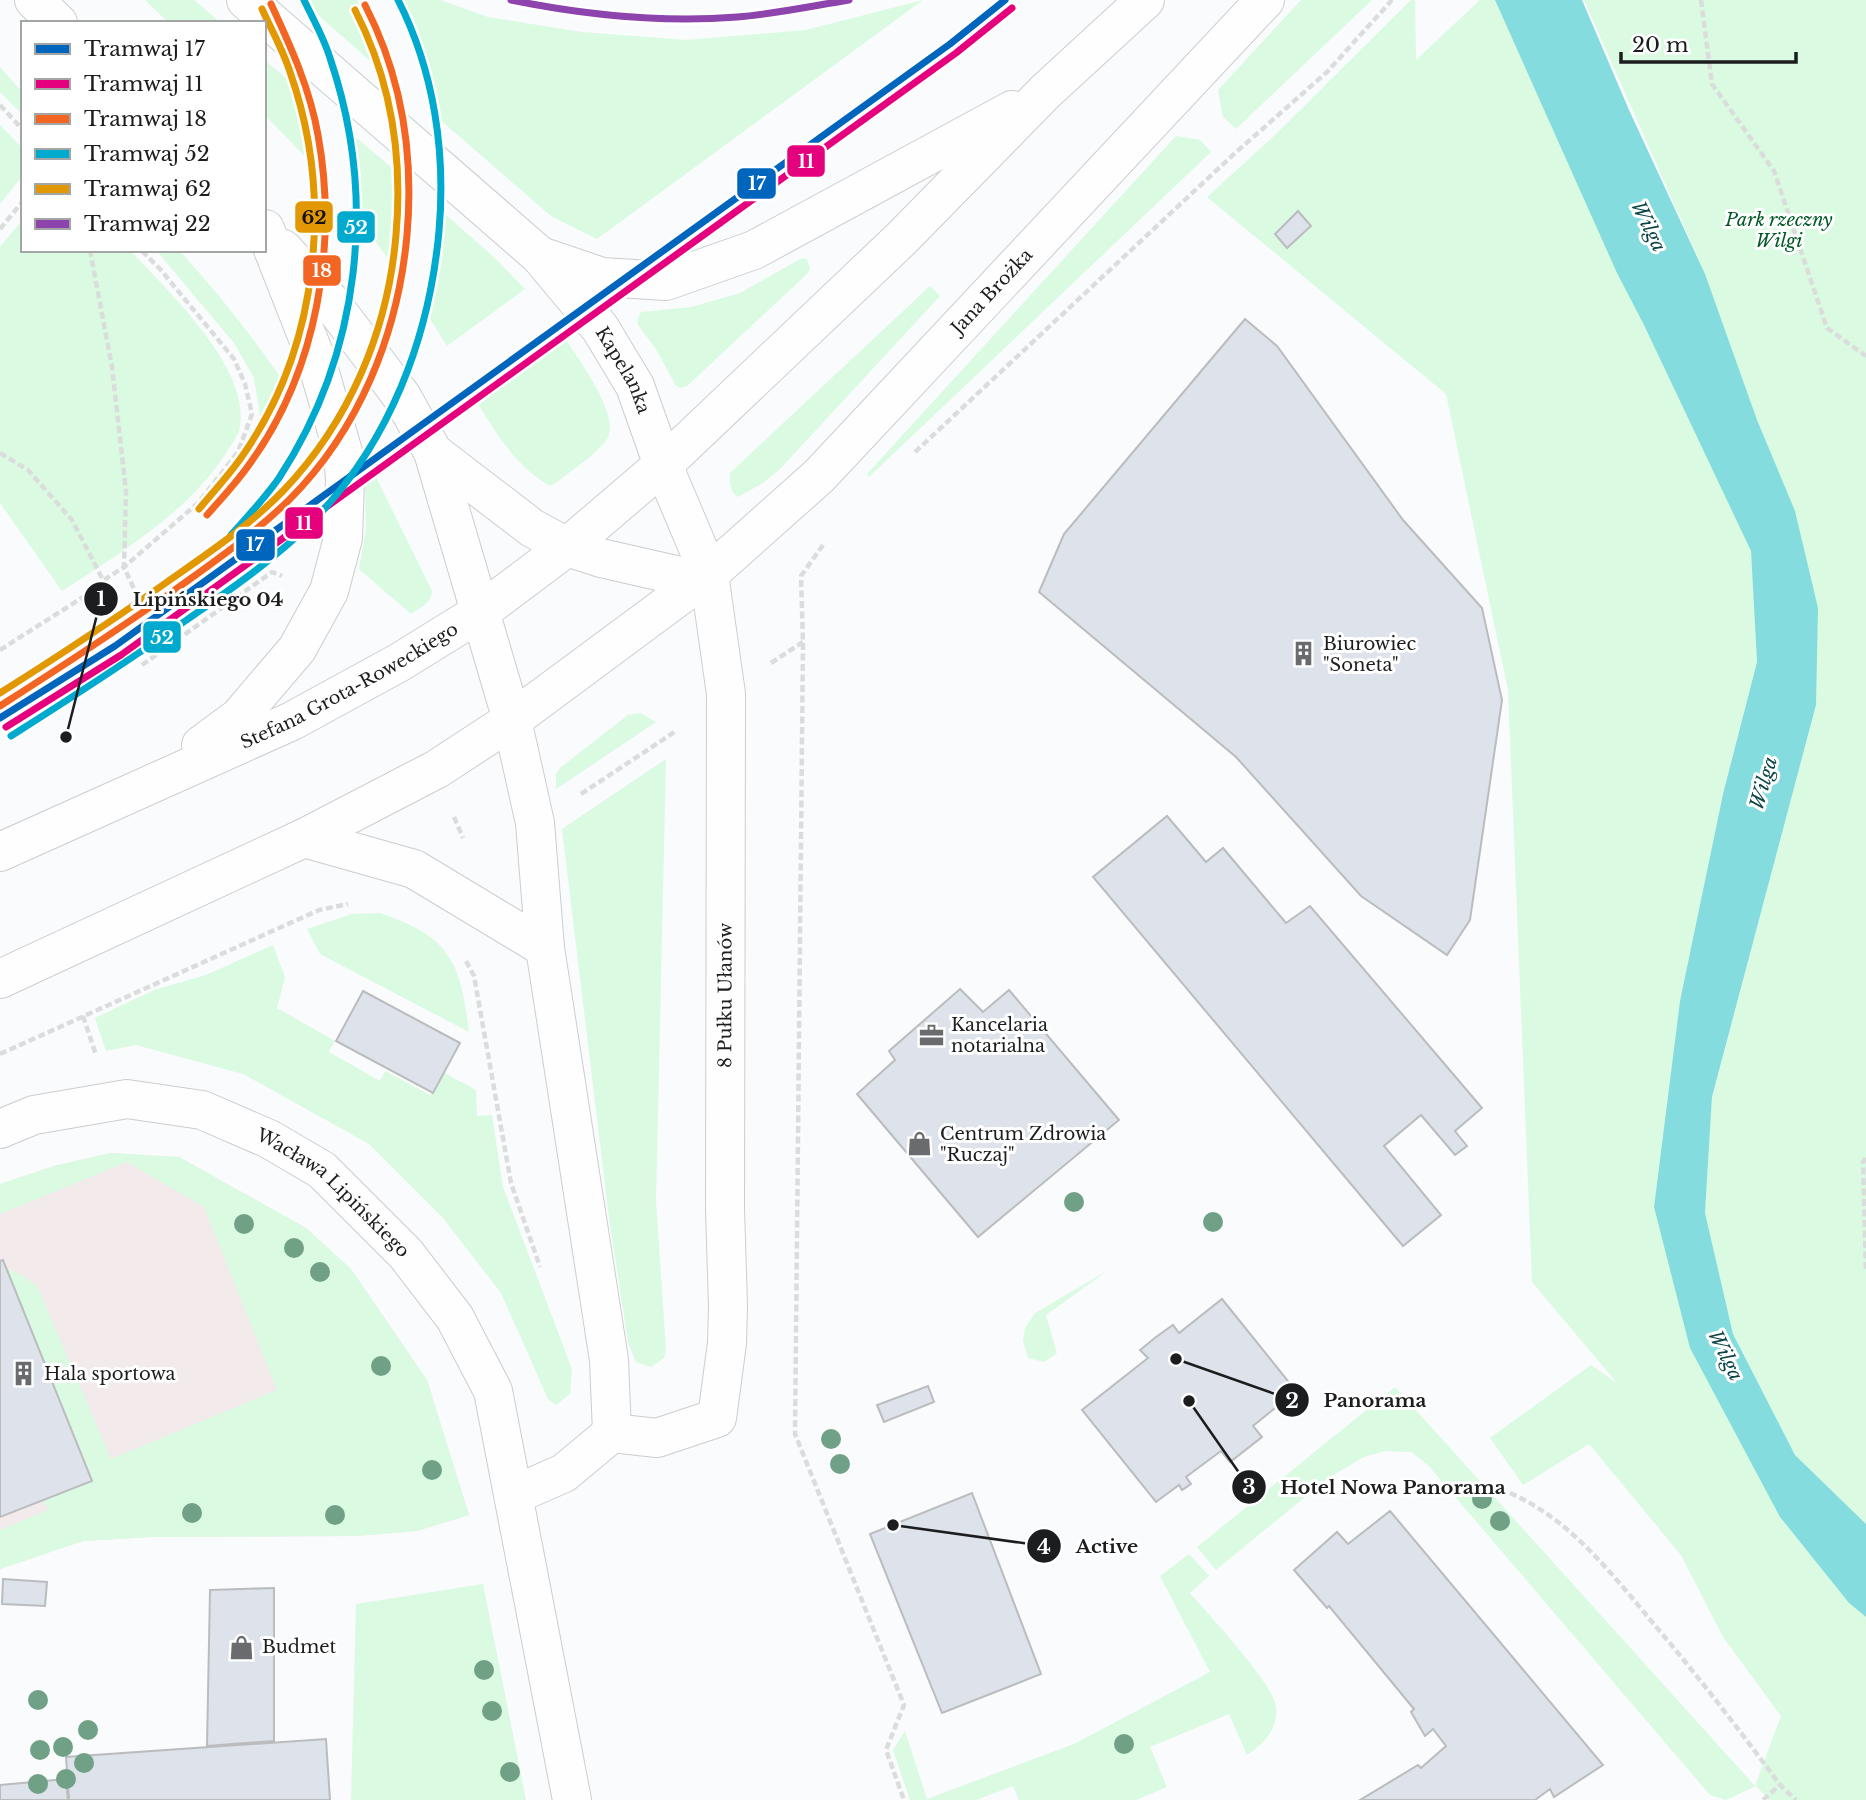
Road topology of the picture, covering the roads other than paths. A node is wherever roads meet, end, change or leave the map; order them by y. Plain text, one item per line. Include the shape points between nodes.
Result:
1 (33, 0) edge
2 (246, 0) edge
3 (1145, 0) edge
4 (1265, 0) edge
5 (56, 21) edge
6 (1045, 92) junction
7 (266, 231) edge
8 (266, 234) edge
9 (540, 257) junction
10 (433, 452) junction
11 (663, 465) junction
12 (568, 547) junction
13 (709, 574) junction
14 (479, 613) junction
15 (512, 720) junction
16 (139, 789) junction
17 (304, 838) junction
18 (0, 852) edge
19 (545, 948) junction
20 (0, 979) edge
21 (0, 1129) edge
22 (611, 1433) junction
23 (514, 1494) junction
24 (572, 1800) edge

1 - 5 main road
2 - 9 main road, Kapelanka
3 - 6 main road
4 - 13 main road, Jana Brożka via 818,476
6 - 9 main road via 754,250 666,281 602,276
6 - 11 main road via 902,238
7 - 10 main road via 329,300 377,363
8 - 16 main road via 315,356 343,452 343,538 330,591 297,649 239,717
9 - 11 main road, Kapelanka via 600,328 635,386
10 - 12 main road via 532,528
10 - 14 main road
11 - 12 main road, Stefana Grota-Roweckiego
11 - 13 main road, Kapelanka
12 - 13 main road via 661,573
12 - 14 main road, Stefana Grota-Roweckiego
13 - 15 main road, Jana Brożka
13 - 22 main road, 8 Pułku Ułanów via 726,694 727,1343 717,1418 657,1438
14 - 15 main road
14 - 16 main road, Stefana Grota-Roweckiego via 292,721
15 - 17 main road via 437,769
15 - 19 main road via 535,823
16 - 18 main road, Stefana Grota-Roweckiego
17 - 19 main road via 414,869
17 - 20 main road
19 - 22 main road via 609,1360
21 - 23 main road, Wacława Lipińskiego via 34,1115 127,1098 202,1110 268,1139 322,1170 405,1254 455,1318 493,1391
22 - 23 main road via 564,1473
23 - 24 main road, Wacława Lipińskiego

